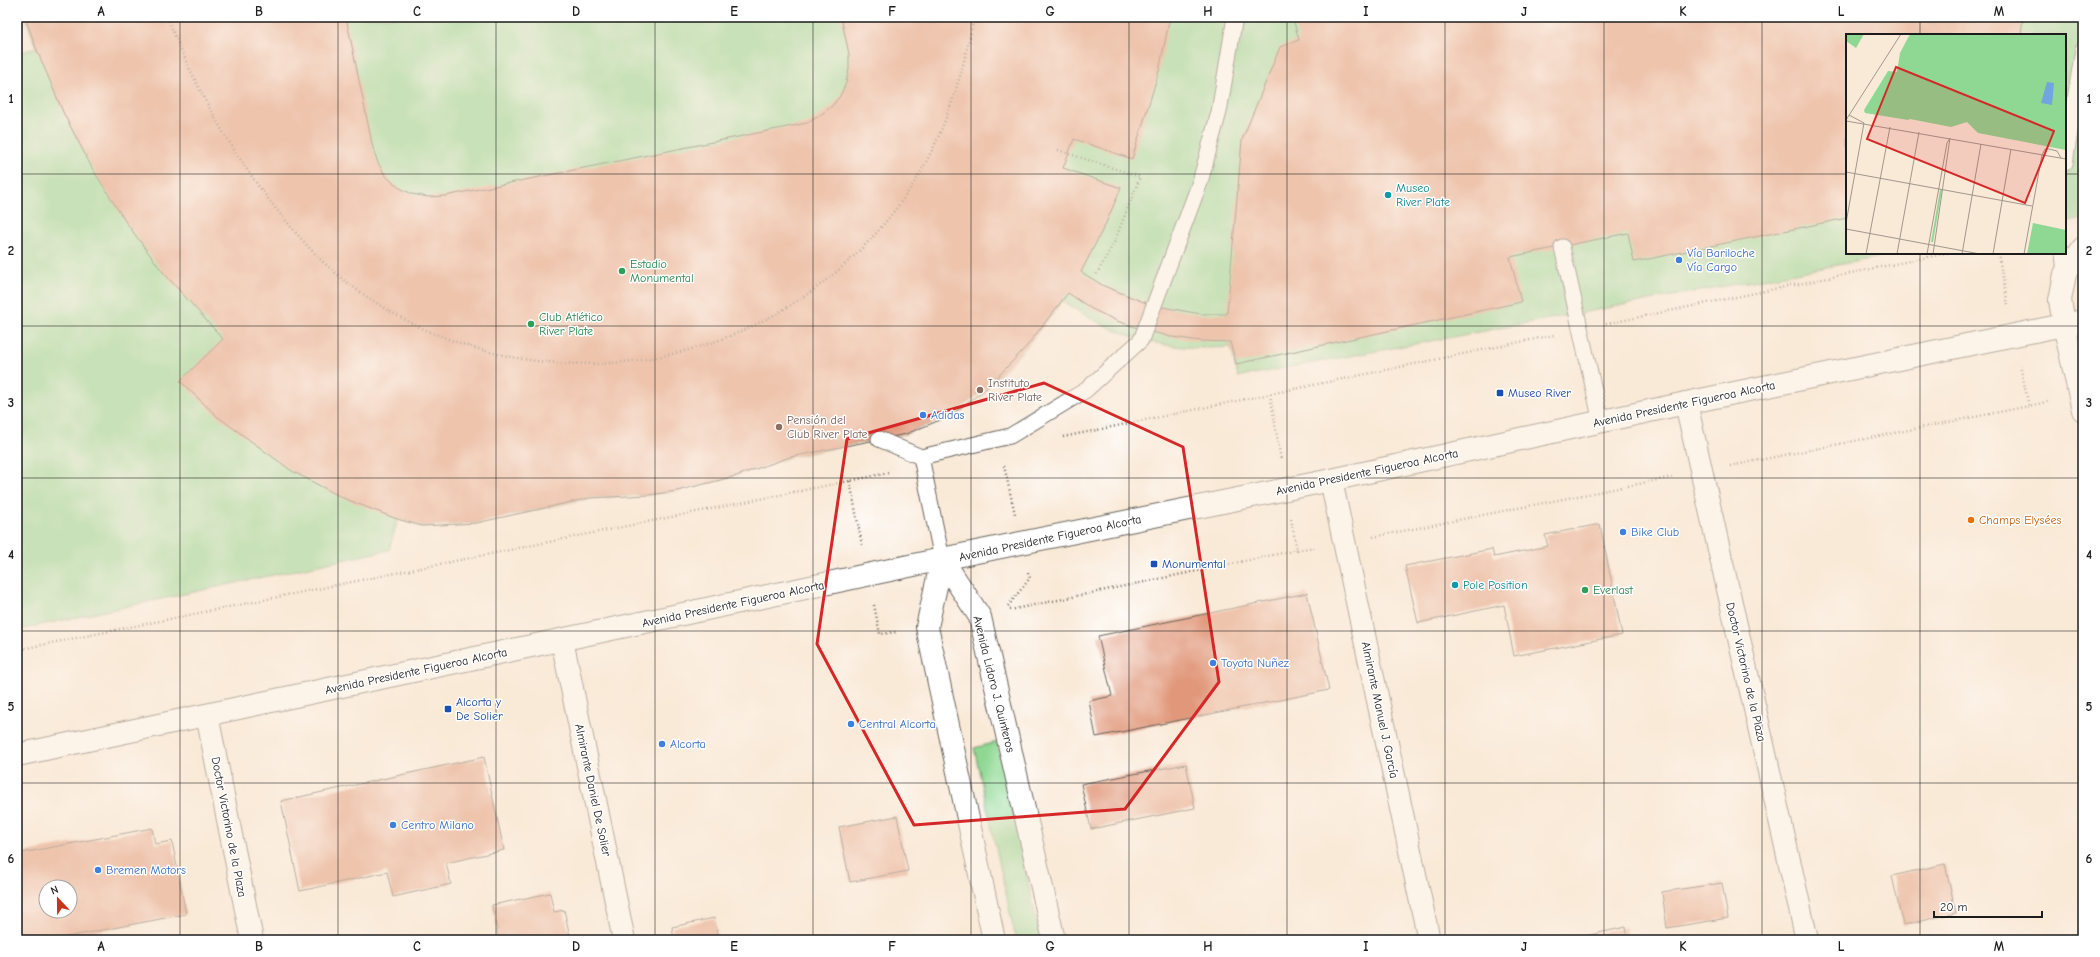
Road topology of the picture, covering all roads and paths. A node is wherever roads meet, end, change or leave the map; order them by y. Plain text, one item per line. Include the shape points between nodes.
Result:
1 (167, 17) edge
2 (974, 17) edge
3 (1235, 17) edge
4 (2083, 49) edge
5 (1058, 150) dead end
6 (2066, 157) edge
7 (1562, 247) dead end
8 (2083, 248) edge
9 (2064, 263) edge
10 (1096, 275) dead end
11 (2074, 323) edge
12 (1686, 403) junction
13 (2083, 410) edge
14 (1601, 422) junction
15 (879, 439) dead end
16 (921, 457) junction
17 (1331, 480) junction
18 (1297, 550) dead end
19 (942, 560) junction
20 (1004, 612) dead end
21 (562, 640) junction
22 (207, 715) junction
23 (17, 755) edge
24 (252, 940) edge
25 (624, 940) edge
26 (994, 940) edge
27 (1054, 940) edge
28 (1429, 940) edge
29 (1807, 940) edge

1 - 2 path via 186,64 210,112 239,158 271,203 306,244 337,274 372,300 409,322 449,340 491,353 534,362 577,365 621,363 665,356 707,345 747,330 780,312 828,280 855,256 884,224 910,189 932,151 949,111
3 - 16 lane via 1219,112 1200,182 1141,340 1086,390 1010,436
4 - 6 lane
5 - 10 path via 1140,177 1114,243
7 - 14 lane
8 - 9 street
9 - 11 street via 2060,300
11 - 12 street, Avenida Presidente Figueroa Alcorta
11 - 13 street
12 - 14 street, Avenida Presidente Figueroa Alcorta
12 - 29 street, Doctor Victorino de la Plaza
14 - 17 street, Avenida Presidente Figueroa Alcorta
15 - 16 lane
16 - 19 lane
17 - 19 street, Avenida Presidente Figueroa Alcorta
17 - 28 street, Almirante Manuel J. García
18 - 20 path
19 - 21 street, Avenida Presidente Figueroa Alcorta
19 - 26 street via 927,627
19 - 27 street, Avenida Lidoro J. Quinteros via 980,617
21 - 22 street, Avenida Presidente Figueroa Alcorta
21 - 25 street, Almirante Daniel De Solier
22 - 23 street, Avenida Presidente Figueroa Alcorta
22 - 24 street, Doctor Victorino de la Plaza

